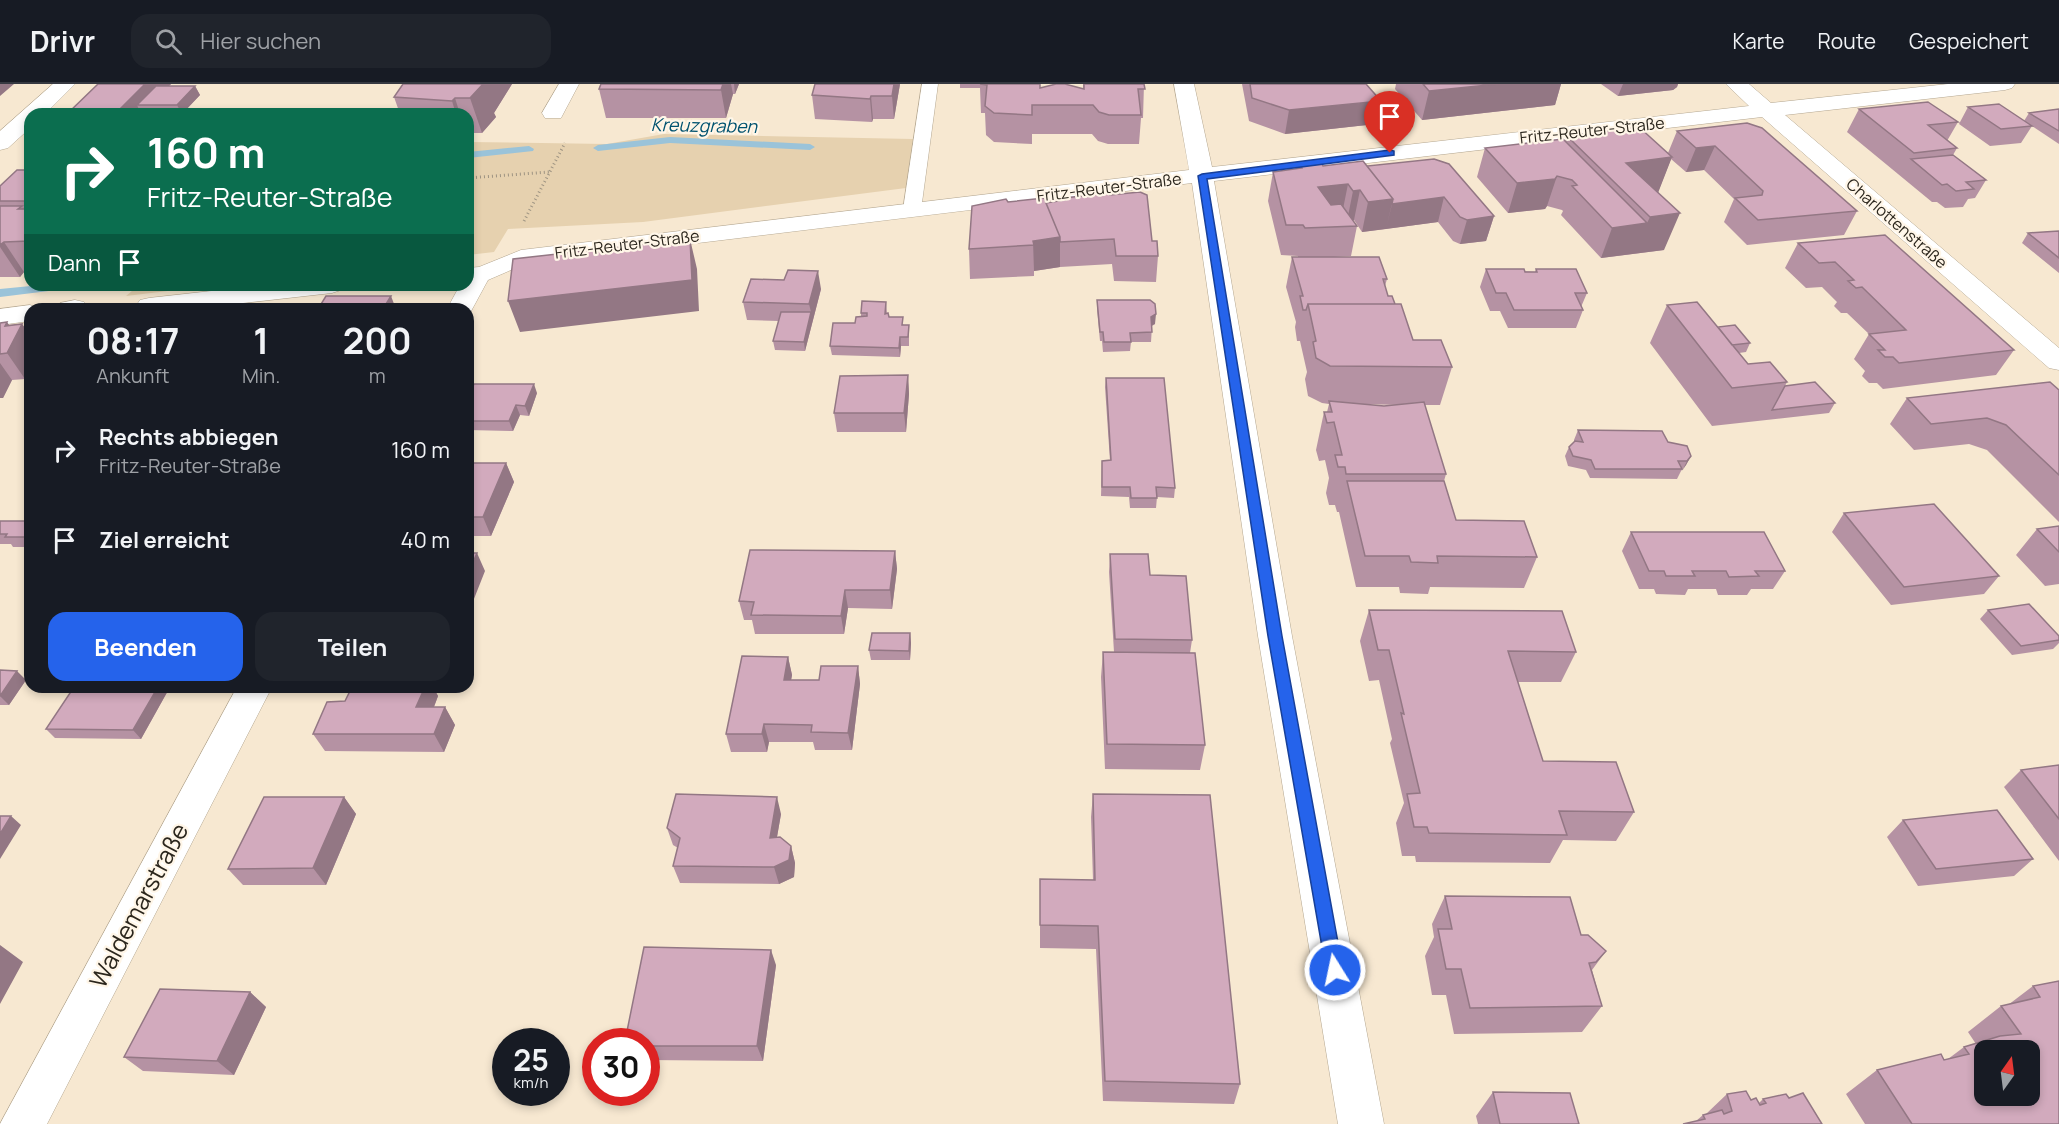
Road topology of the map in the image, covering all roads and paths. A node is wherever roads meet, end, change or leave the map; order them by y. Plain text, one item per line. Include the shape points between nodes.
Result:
1 (65, 84) edge
2 (568, 84) edge
3 (930, 84) edge
4 (1184, 84) edge
5 (1736, 84) edge
6 (2005, 84) edge
7 (39, 108) edge
8 (1766, 111) junction
9 (553, 113) joint
10 (24, 121) edge
11 (0, 143) edge
12 (549, 172) junction
13 (1202, 176) junction
14 (474, 178) edge
15 (912, 210) junction
16 (521, 257) junction
17 (474, 277) edge
18 (280, 291) edge
19 (175, 303) edge
20 (24, 314) edge
21 (0, 317) edge
22 (2059, 362) edge
23 (252, 693) edge
24 (23, 1124) edge
25 (1361, 1124) edge

1 - 7 street
2 - 9 street
3 - 15 lane
4 - 13 street
5 - 8 street, Charlottenstraße
6 - 8 street, Fritz-Reuter-Straße
8 - 13 street, Fritz-Reuter-Straße
8 - 22 street, Charlottenstraße
9 - 12 path via 570,134
10 - 11 street
12 - 14 path
12 - 16 path via 514,241
13 - 15 street, Fritz-Reuter-Straße
13 - 25 street via 1275,636
15 - 16 street, Fritz-Reuter-Straße
16 - 17 street, Fritz-Reuter-Straße
18 - 19 street
20 - 21 street
23 - 24 street, Waldemarstraße

